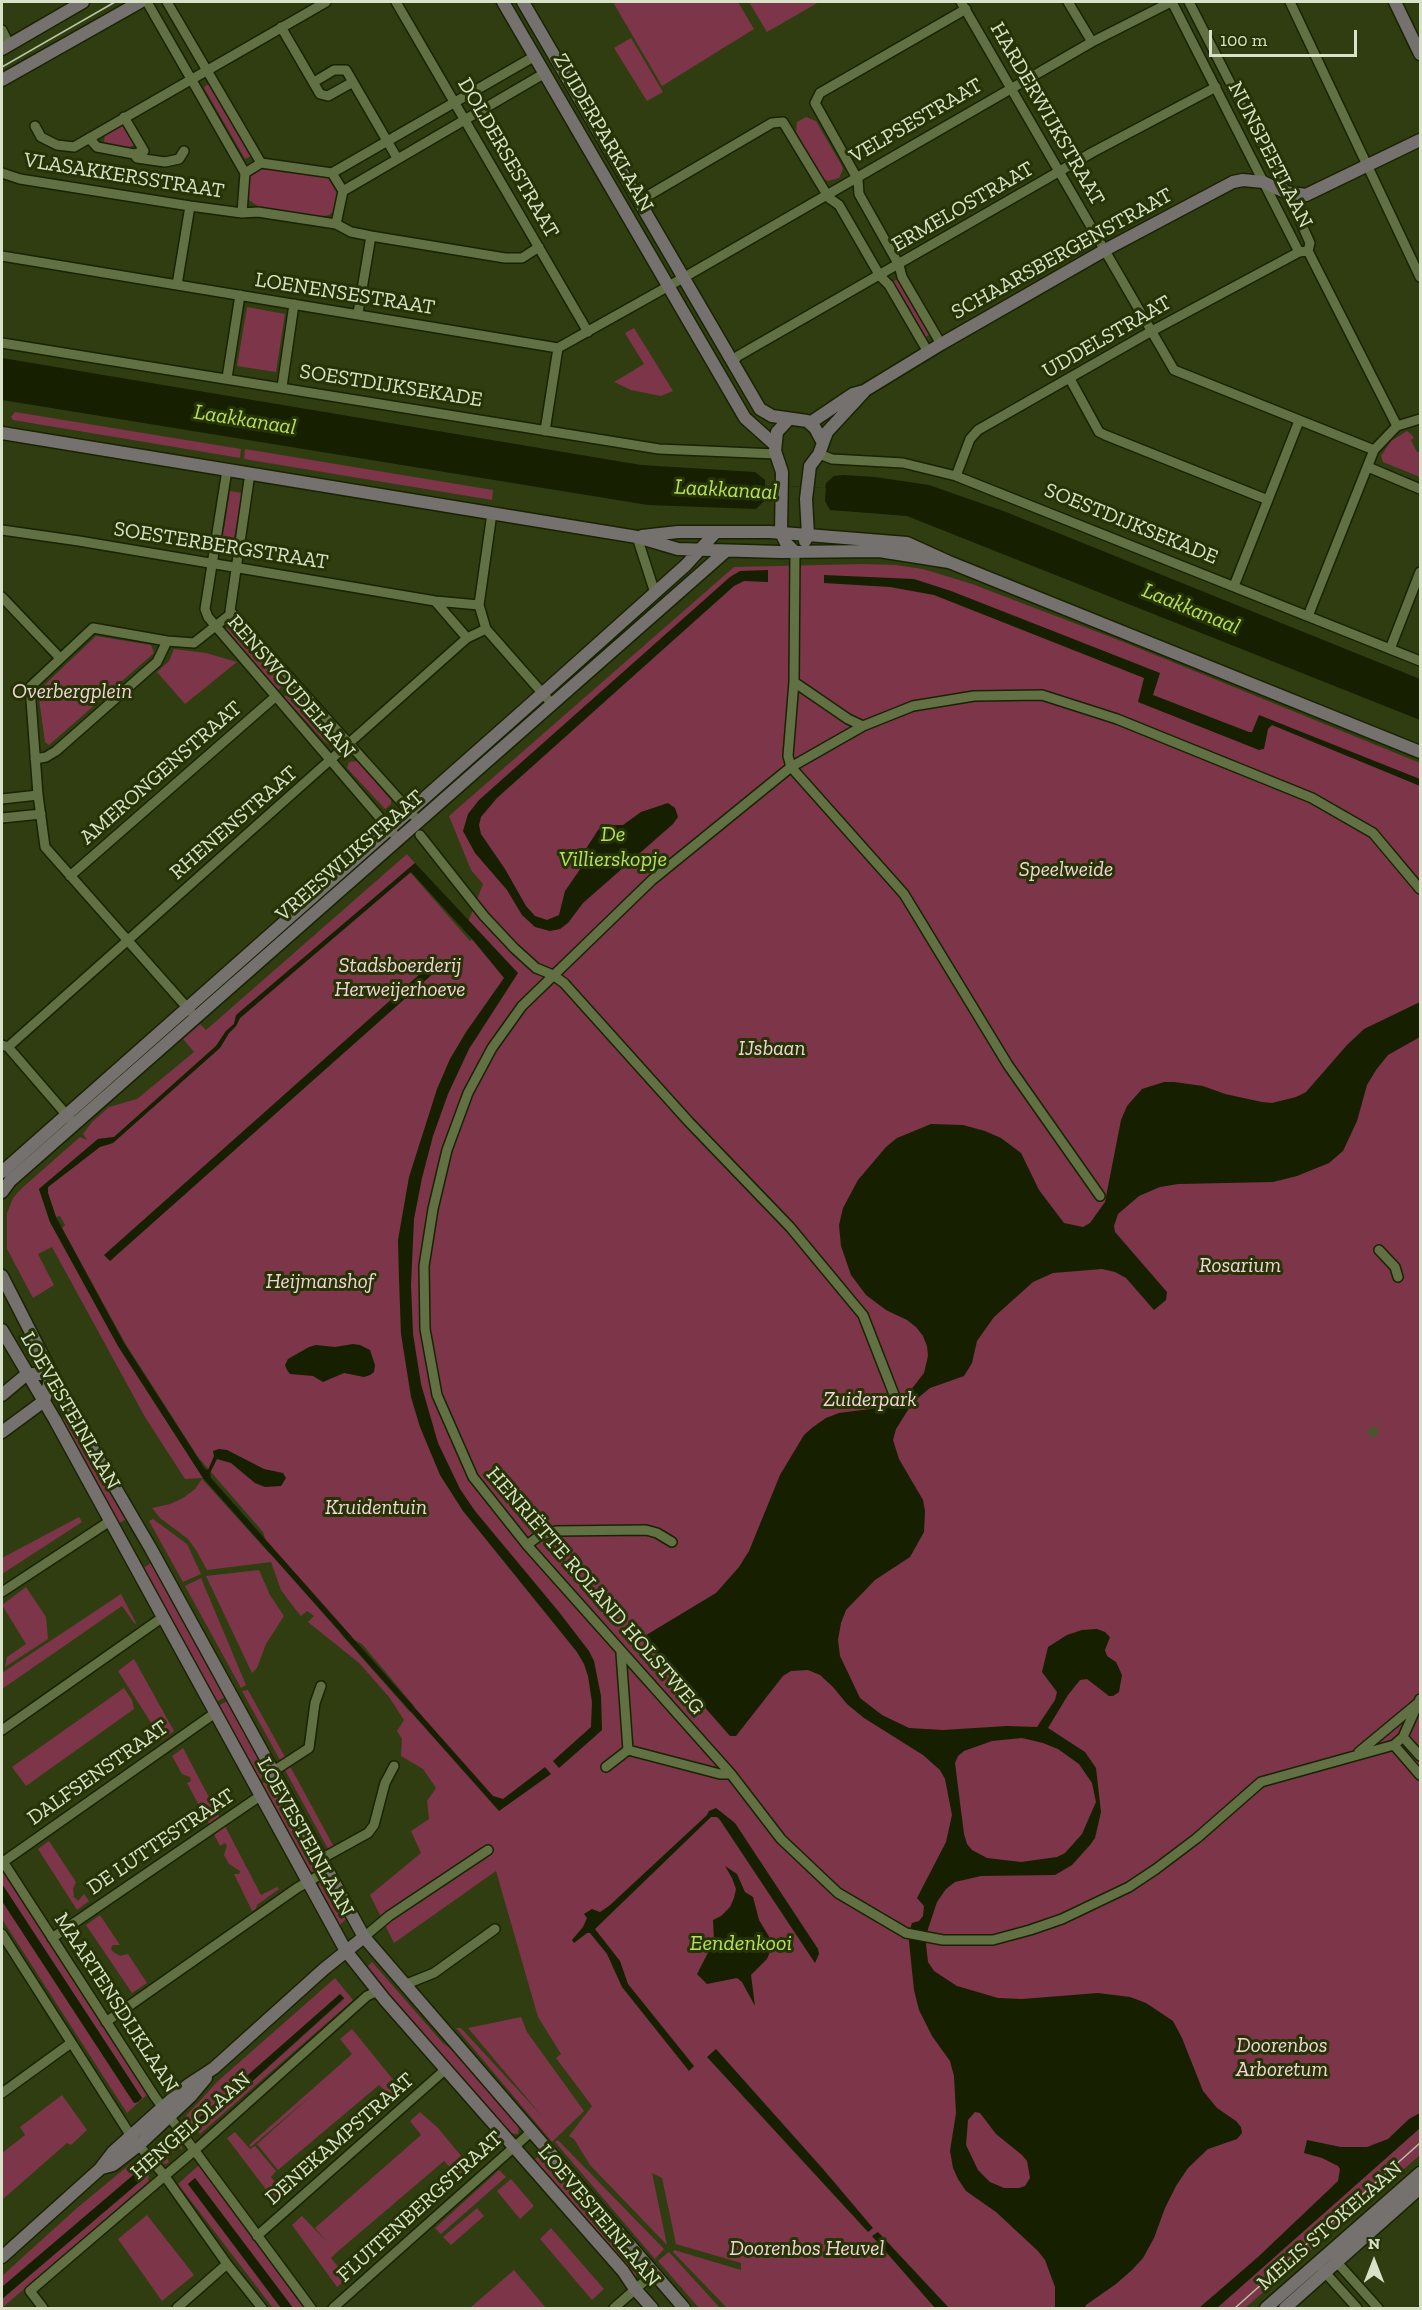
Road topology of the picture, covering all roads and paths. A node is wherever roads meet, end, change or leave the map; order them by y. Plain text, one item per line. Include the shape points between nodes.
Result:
1 (83, 2) edge
2 (140, 2) edge
3 (147, 2) edge
4 (167, 2) edge
5 (326, 2) edge
6 (396, 2) edge
7 (503, 2) edge
8 (523, 2) edge
9 (1068, 2) edge
10 (1171, 2) edge
11 (1189, 2) edge
12 (1290, 2) edge
13 (1395, 2) edge
14 (963, 5) edge
15 (281, 27) junction
16 (2, 30) edge
17 (1092, 42) junction
18 (5, 47) edge
19 (1420, 54) edge
20 (535, 56) junction
21 (207, 70) junction
22 (545, 73) junction
23 (191, 79) junction
24 (2, 80) edge
25 (314, 82) junction
26 (352, 82) junction
27 (1012, 87) junction
28 (1216, 87) junction
29 (454, 102) junction
30 (124, 117) junction
31 (465, 119) junction
32 (35, 126) dead end
33 (89, 138) junction
34 (1420, 140) edge
35 (387, 141) junction
36 (184, 151) dead end
37 (134, 154) junction
38 (398, 158) junction
39 (261, 164) junction
40 (1367, 166) junction
41 (1060, 171) junction
42 (245, 172) junction
43 (2, 173) edge
44 (332, 173) junction
45 (856, 177) junction
46 (1263, 182) junction
47 (344, 191) junction
48 (1285, 192) junction
49 (826, 194) junction
50 (642, 198) junction
51 (190, 206) junction
52 (242, 213) junction
53 (336, 224) junction
54 (371, 236) junction
55 (539, 247) junction
56 (1105, 250) junction
57 (1303, 252) junction
58 (2, 256) edge
59 (899, 265) junction
60 (687, 276) junction
61 (880, 276) junction
62 (1420, 277) edge
63 (177, 285) junction
64 (668, 285) junction
65 (240, 295) junction
66 (294, 304) junction
67 (358, 313) junction
68 (588, 332) junction
69 (1150, 332) junction
70 (2, 343) edge
71 (941, 344) junction
72 (558, 348) junction
73 (928, 352) junction
74 (735, 359) junction
75 (227, 378) junction
76 (1070, 379) junction
77 (282, 387) junction
78 (864, 391) junction
79 (789, 419) junction
80 (1299, 421) junction
81 (810, 423) junction
82 (1419, 423) edge
83 (1396, 426) junction
84 (545, 431) junction
85 (2, 433) edge
86 (1374, 450) junction
87 (776, 453) junction
88 (818, 453) junction
89 (1368, 467) junction
90 (228, 470) junction
91 (250, 473) junction
92 (956, 476) junction
93 (1420, 489) edge
94 (1268, 500) junction
95 (492, 513) junction
96 (2, 530) edge
97 (716, 532) junction
98 (780, 533) junction
99 (808, 535) junction
100 (638, 537) junction
101 (701, 551) junction
102 (726, 551) junction
103 (795, 552) junction
104 (949, 562) junction
105 (212, 564) junction
106 (235, 567) junction
107 (1420, 572) edge
108 (1234, 586) junction
109 (655, 593) junction
110 (2, 597) edge
111 (435, 601) junction
112 (478, 605) junction
113 (232, 613) junction
114 (1308, 616) junction
115 (215, 627) junction
116 (486, 628) junction
117 (467, 638) junction
118 (167, 641) junction
119 (1390, 649) junction
120 (60, 658) junction
121 (1420, 661) edge
122 (794, 682) junction
123 (543, 693) junction
124 (275, 697) junction
125 (552, 704) junction
126 (862, 726) junction
127 (350, 744) junction
128 (1420, 752) edge
129 (35, 759) junction
130 (332, 761) junction
131 (791, 767) junction
132 (38, 795) junction
133 (2, 799) edge
134 (410, 811) junction
135 (41, 814) junction
136 (2, 818) edge
137 (419, 822) junction
138 (389, 829) junction
139 (420, 835) dead end
140 (399, 840) junction
141 (70, 876) junction
142 (1420, 889) edge
143 (127, 941) junction
144 (553, 975) junction
145 (187, 1008) junction
146 (196, 1018) junction
147 (5, 1046) edge
148 (65, 1114) junction
149 (75, 1125) junction
150 (2, 1172) edge
151 (2, 1192) edge
152 (1100, 1196) dead end
153 (1379, 1250) dead end
154 (1398, 1277) dead end
155 (3, 1282) edge
156 (2, 1330) edge
157 (27, 1374) junction
158 (52, 1374) junction
159 (2, 1395) edge
160 (896, 1397) dead end
161 (44, 1401) junction
162 (2, 1432) edge
163 (110, 1521) junction
164 (672, 1542) dead end
165 (527, 1545) junction
166 (2, 1592) edge
167 (163, 1617) junction
168 (621, 1653) junction
169 (321, 1686) dead end
170 (1420, 1700) edge
171 (214, 1713) junction
172 (2, 1730) edge
173 (1403, 1737) junction
174 (1389, 1746) junction
175 (628, 1750) junction
176 (1355, 1755) junction
177 (1420, 1756) edge
178 (394, 1766) dead end
179 (606, 1767) dead end
180 (272, 1772) junction
181 (731, 1774) junction
182 (1420, 1775) edge
183 (260, 1796) junction
184 (488, 1850) dead end
185 (321, 1859) junction
186 (2, 1861) edge
187 (327, 1871) junction
188 (307, 1882) junction
189 (495, 1929) dead end
190 (2, 1934) edge
191 (364, 1937) junction
192 (52, 1938) junction
193 (346, 1951) junction
194 (404, 1985) junction
195 (378, 1991) junction
196 (106, 2022) junction
197 (71, 2043) junction
198 (446, 2069) junction
199 (2, 2093) edge
200 (166, 2111) junction
201 (531, 2132) junction
202 (135, 2140) junction
203 (514, 2146) junction
204 (195, 2150) junction
205 (1420, 2173) edge
206 (164, 2175) junction
207 (1420, 2188) edge
208 (257, 2236) junction
209 (2, 2257) edge
210 (1333, 2257) junction
211 (227, 2264) junction
212 (1321, 2268) junction
213 (654, 2274) junction
214 (635, 2289) junction
215 (44, 2308) edge
216 (177, 2308) edge
217 (262, 2308) edge
218 (311, 2308) edge
219 (333, 2308) edge
220 (614, 2308) edge
221 (652, 2308) edge
222 (684, 2308) edge
223 (1266, 2308) edge
224 (1285, 2308) edge
225 (1357, 2308) edge
226 (1378, 2308) edge

1 - 18 main road
2 - 24 main road
3 - 23 street
4 - 21 street
5 - 15 street
6 - 29 street, DOLDERSESTRAAT
7 - 20 main road, ZUIDERPARKLAAN
8 - 50 main road, ZUIDERPARKLAAN
9 - 17 street
10 - 17 street, VELPSESTRAAT
10 - 28 street, NUNSPEETLAAN
11 - 48 street, NUNSPEETLAAN
12 - 40 street
13 - 19 main road
14 - 27 street, HARDERWIJKSTRAAT
14 - 45 street via 816,99 815,106
15 - 21 street
15 - 25 street
16 - 18 street
17 - 27 street, VELPSESTRAAT
20 - 22 main road, ZUIDERPARKLAAN
20 - 29 street
21 - 23 street
21 - 39 street
22 - 31 street
22 - 64 main road, ZUIDERPARKLAAN
23 - 30 street
23 - 42 street
25 - 26 street via 339,69 346,70
25 - 26 street via 320,94 328,96
26 - 35 street
27 - 41 street, HARDERWIJKSTRAAT
27 - 45 street, VELPSESTRAAT
28 - 41 street, ERMELOSTRAAT
28 - 46 street, NUNSPEETLAAN
29 - 31 street, DOLDERSESTRAAT
29 - 35 street
30 - 33 street
30 - 37 street via 144,151
31 - 38 street
31 - 55 street, DOLDERSESTRAAT
32 - 33 street via 41,137 57,145 74,147
33 - 37 street via 96,147
34 - 40 main road
35 - 38 street
35 - 44 street
36 - 37 street via 179,159 165,162 137,158
38 - 47 street
39 - 42 street
39 - 44 street
40 - 48 main road via 1306,195
40 - 62 street
41 - 56 street, HARDERWIJKSTRAAT
41 - 59 street, ERMELOSTRAAT
42 - 52 street
43 - 51 street, VLASAKKERSSTRAAT
44 - 47 street
45 - 49 street, VELPSESTRAAT
45 - 59 street via 859,194
46 - 48 main road, SCHAARSBERGENSTRAAT
46 - 56 main road, SCHAARSBERGENSTRAAT via 1233,182
46 - 57 street, NUNSPEETLAAN
47 - 53 street
48 - 57 street, NUNSPEETLAAN via 1310,243
49 - 50 street via 780,121
49 - 60 street, VELPSESTRAAT
49 - 61 street via 839,205
50 - 60 main road, ZUIDERPARKLAAN
51 - 52 street, VLASAKKERSSTRAAT
51 - 63 street
52 - 53 street, VLASAKKERSSTRAAT
53 - 54 street
54 - 55 street via 505,258 522,258
54 - 67 street
55 - 68 street, DOLDERSESTRAAT
56 - 69 street, HARDERWIJKSTRAAT
56 - 71 main road, SCHAARSBERGENSTRAAT
57 - 69 street, UDDELSTRAAT
57 - 83 street, NUNSPEETLAAN
58 - 63 street, LOENENSESTRAAT
59 - 61 street, ERMELOSTRAAT
59 - 71 street via 902,278
60 - 64 street
60 - 74 main road, ZUIDERPARKLAAN
61 - 73 street
61 - 74 street, ERMELOSTRAAT
63 - 65 street, LOENENSESTRAAT
64 - 68 street
64 - 87 main road, ZUIDERPARKLAAN via 745,418
65 - 66 street, LOENENSESTRAAT
65 - 75 street
66 - 67 street, LOENENSESTRAAT
66 - 77 street
67 - 72 street, LOENENSESTRAAT
68 - 72 street
69 - 76 street, UDDELSTRAAT
69 - 80 street, HARDERWIJKSTRAAT via 1174,370
70 - 75 street, SOESTDIJKSEKADE
71 - 73 main road, SCHAARSBERGENSTRAAT
72 - 84 street
73 - 78 main road, SCHAARSBERGENSTRAAT
74 - 79 main road, ZUIDERPARKLAAN via 760,409
75 - 77 street, SOESTDIJKSEKADE
76 - 92 street, UDDELSTRAAT via 978,430 970,439
76 - 94 street via 1099,432
77 - 84 street, SOESTDIJKSEKADE
78 - 81 main road, SCHAARSBERGENSTRAAT
78 - 88 main road, SCHAARSBERGENSTRAAT via 827,432
79 - 81 main road, ZUIDERPARKLAAN via 800,418
79 - 87 main road via 777,432
80 - 86 street, HARDERWIJKSTRAAT
80 - 94 street
81 - 88 main road via 818,433
82 - 83 street
83 - 86 street
84 - 87 street, SOESTDIJKSEKADE via 659,449
85 - 90 main road
86 - 89 street
87 - 98 main road via 782,472
88 - 92 street, SOESTDIJKSEKADE via 832,459 903,464
88 - 99 main road via 808,472
89 - 93 street
89 - 114 street
90 - 91 main road
90 - 105 street, RENSWOUDELAAN
91 - 95 main road
91 - 106 street, RENSWOUDELAAN
92 - 108 street, SOESTDIJKSEKADE
94 - 108 street
95 - 100 main road
95 - 112 street
96 - 105 street, SOESTERBERGSTRAAT
97 - 98 main road
97 - 100 main road
97 - 101 main road, VREESWIJKSTRAAT
98 - 99 main road
98 - 103 main road
99 - 103 main road
99 - 104 main road via 907,543
100 - 101 main road via 670,548
100 - 109 street
101 - 102 main road
101 - 109 main road, VREESWIJKSTRAAT
102 - 103 main road
102 - 125 main road, VREESWIJKSTRAAT
103 - 104 main road via 879,551
103 - 122 street
104 - 128 main road
105 - 106 street, SOESTERBERGSTRAAT
105 - 115 street, RENSWOUDELAAN via 205,609
106 - 111 street, SOESTERBERGSTRAAT
106 - 113 street, RENSWOUDELAAN
107 - 119 street
108 - 114 street, SOESTDIJKSEKADE
109 - 123 main road, VREESWIJKSTRAAT
110 - 120 street
111 - 112 street, SOESTERBERGSTRAAT
111 - 117 street
112 - 116 street
113 - 115 street
113 - 127 street, RENSWOUDELAAN
114 - 119 street, SOESTDIJKSEKADE
115 - 118 street via 194,643
115 - 124 street, RENSWOUDELAAN
116 - 117 street, RHENENSTRAAT
116 - 123 street
117 - 127 street, RHENENSTRAAT
118 - 120 street via 93,628
118 - 129 street via 158,662 56,751
119 - 121 street, SOESTDIJKSEKADE
120 - 129 street via 30,687
122 - 126 street
122 - 131 street via 788,756
123 - 125 street
123 - 134 main road, VREESWIJKSTRAAT
124 - 130 street, RENSWOUDELAAN
124 - 141 street, AMERONGENSTRAAT
125 - 137 main road, VREESWIJKSTRAAT
126 - 131 street, HENRIËTTE ROLAND HOLSTWEG
126 - 142 street, HENRIËTTE ROLAND HOLSTWEG via 914,706 974,696 1042,695 1191,748 1312,798 1373,833
127 - 130 street, RHENENSTRAAT
127 - 134 street, RENSWOUDELAAN
129 - 132 street
130 - 138 street, RENSWOUDELAAN
130 - 143 street, RHENENSTRAAT
131 - 144 street, HENRIËTTE ROLAND HOLSTWEG via 652,880
131 - 152 street via 904,894 1008,1065
132 - 133 street
132 - 135 street
134 - 137 street, RENSWOUDELAAN
134 - 138 main road, VREESWIJKSTRAAT
135 - 136 street
135 - 141 street via 45,847
137 - 140 main road, VREESWIJKSTRAAT
138 - 140 street, RENSWOUDELAAN
138 - 145 main road, VREESWIJKSTRAAT
139 - 144 street via 514,948 536,968
140 - 146 main road, VREESWIJKSTRAAT
141 - 143 street
143 - 145 street
143 - 147 street, RHENENSTRAAT
144 - 160 street via 790,1227 862,1315
144 - 165 street, HENRIËTTE ROLAND HOLSTWEG via 522,1006 492,1048 468,1093 447,1150 424,1266 425,1329 437,1395 473,1477
145 - 146 street
145 - 148 main road, VREESWIJKSTRAAT
146 - 149 main road, VREESWIJKSTRAAT
147 - 148 street
148 - 149 street
148 - 150 main road, VREESWIJKSTRAAT
149 - 151 main road, VREESWIJKSTRAAT
153 - 154 street
155 - 158 main road, LOEVESTEINLAAN
156 - 157 main road, LOEVESTEINLAAN
157 - 158 main road
157 - 159 main road
157 - 161 main road, LOEVESTEINLAAN
158 - 161 main road
158 - 180 main road, LOEVESTEINLAAN
161 - 162 main road
161 - 163 main road, LOEVESTEINLAAN
163 - 166 street
163 - 167 main road, LOEVESTEINLAAN
164 - 165 street via 646,1530 556,1531
165 - 168 street, HENRIËTTE ROLAND HOLSTWEG
167 - 171 main road, LOEVESTEINLAAN
167 - 172 street
168 - 175 street
168 - 181 street, HENRIËTTE ROLAND HOLSTWEG
169 - 180 street, LOEVESTEINLAAN via 309,1748
170 - 173 street
170 - 176 street
171 - 183 main road, LOEVESTEINLAAN
171 - 186 street, DALFSENSTRAAT
173 - 174 street
173 - 177 street
174 - 176 street
174 - 182 street
175 - 179 street
175 - 181 street
176 - 181 street, HENRIËTTE ROLAND HOLSTWEG via 1261,1782 1197,1838 1128,1887 1062,1919 993,1940 932,1939 906,1933 838,1893 781,1839
178 - 185 street, LOEVESTEINLAAN via 368,1833
180 - 185 main road, LOEVESTEINLAAN
183 - 188 main road, LOEVESTEINLAAN
183 - 192 street, DE LUTTESTRAAT
184 - 191 street
185 - 187 main road, LOEVESTEINLAAN
186 - 192 street, MAARTENSDIJKLAAN
187 - 188 street
187 - 191 main road, LOEVESTEINLAAN
188 - 193 main road, LOEVESTEINLAAN
188 - 196 street
189 - 194 street via 434,1973
190 - 197 street
191 - 193 main road, HENGELOLAAN
191 - 194 main road, LOEVESTEINLAAN
192 - 196 street, MAARTENSDIJKLAAN
193 - 195 main road, LOEVESTEINLAAN
193 - 200 main road, HENGELOLAAN via 214,2068 188,2085
194 - 201 main road, LOEVESTEINLAAN
195 - 198 main road, LOEVESTEINLAAN
195 - 204 street, HENGELOLAAN via 367,1996
196 - 200 street, MAARTENSDIJKLAAN
197 - 199 street
197 - 202 street
198 - 203 main road, LOEVESTEINLAAN
198 - 208 street, DENEKAMPSTRAAT
200 - 202 main road, HENGELOLAAN
200 - 204 street, MAARTENSDIJKLAAN
201 - 203 street, FLUITENBERGSTRAAT
201 - 213 main road, LOEVESTEINLAAN
202 - 206 street
202 - 209 main road, HENGELOLAAN via 113,2152 100,2169
203 - 214 main road, LOEVESTEINLAAN
203 - 219 street, FLUITENBERGSTRAAT
204 - 206 street, HENGELOLAAN
204 - 208 street, MAARTENSDIJKLAAN
205 - 210 main road, MELIS STOKELAAN
206 - 211 street
206 - 215 street, HENGELOLAAN via 30,2291
207 - 210 main road, MELIS STOKELAAN
208 - 218 street, MAARTENSDIJKLAAN
210 - 212 main road, MELIS STOKELAAN
210 - 226 street
211 - 216 street
211 - 217 street
212 - 223 main road, MELIS STOKELAAN
212 - 224 main road, MELIS STOKELAAN
212 - 225 street
213 - 214 street
213 - 222 main road, LOEVESTEINLAAN
214 - 220 street
214 - 221 main road, LOEVESTEINLAAN

